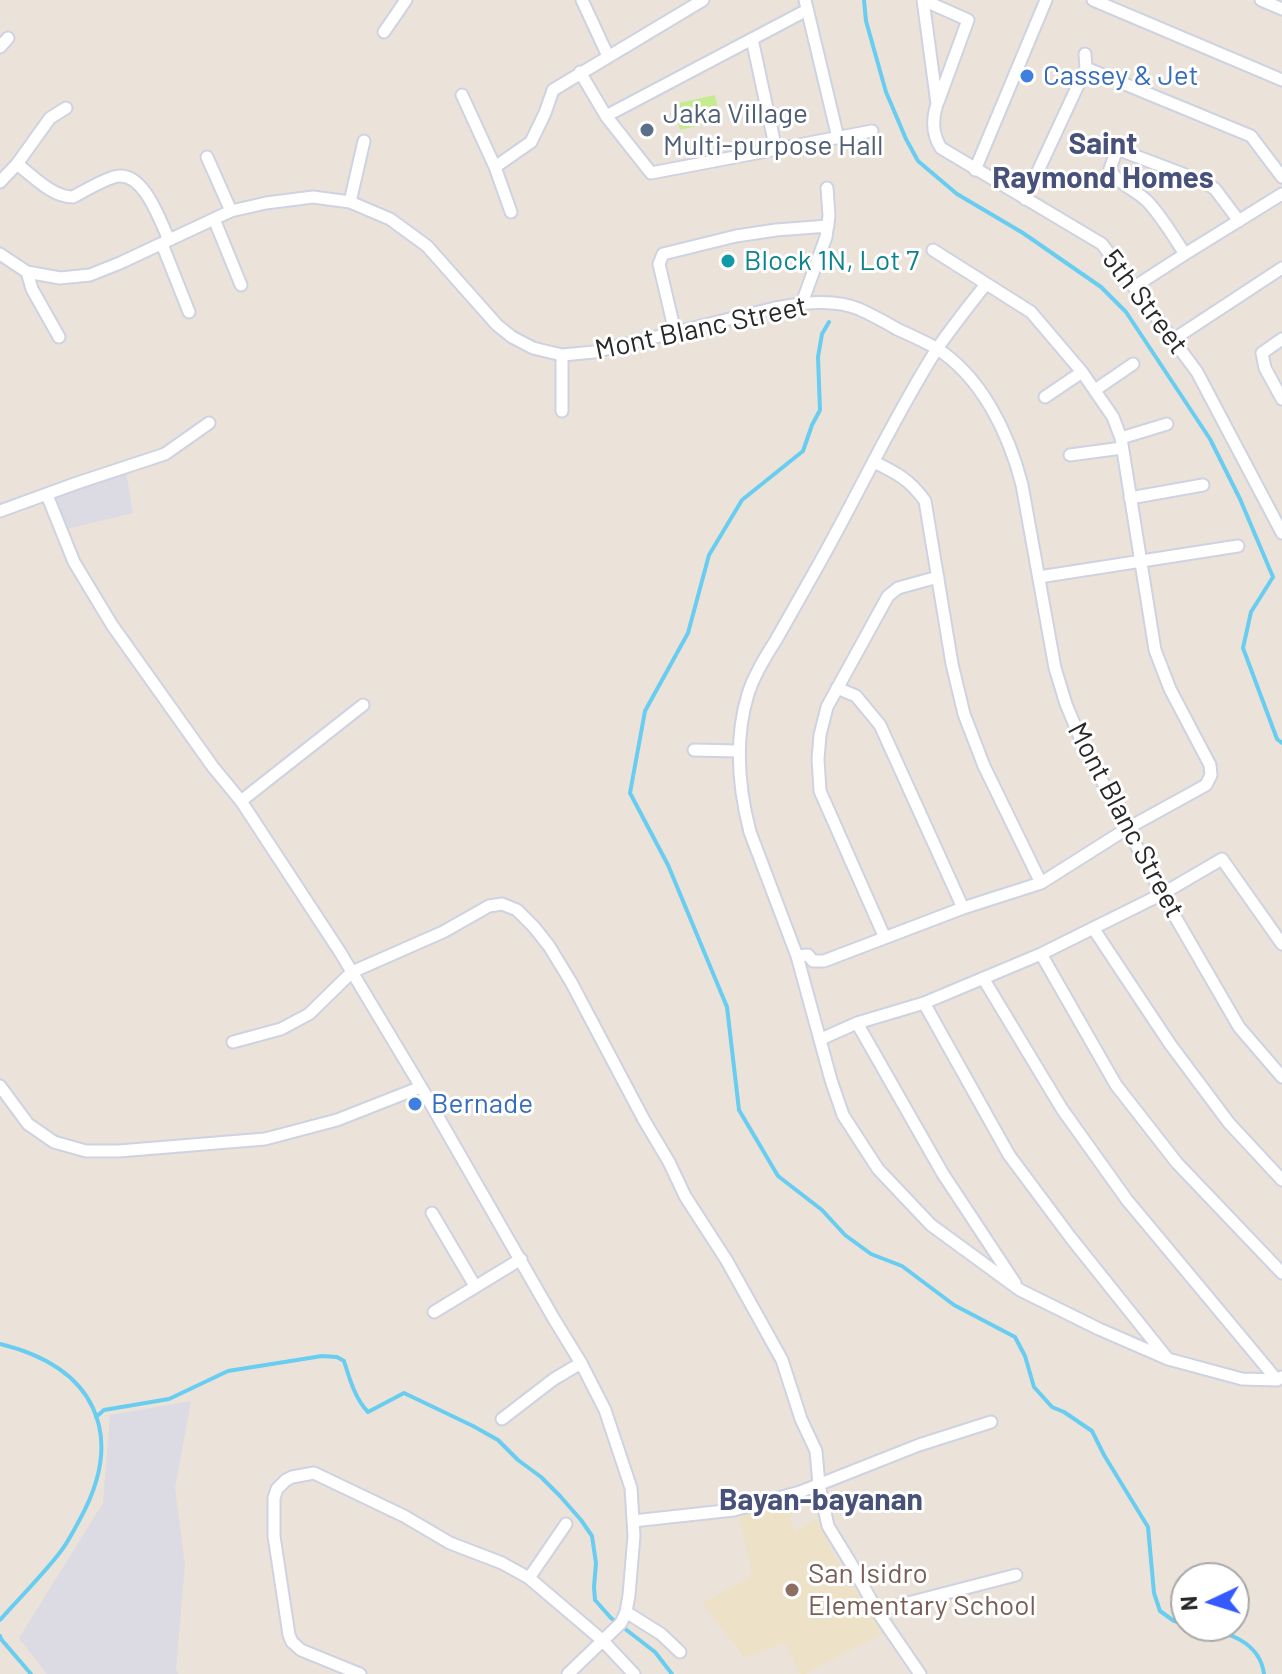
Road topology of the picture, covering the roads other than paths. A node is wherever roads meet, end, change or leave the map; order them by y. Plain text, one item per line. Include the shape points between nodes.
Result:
1 (406, 0) edge
2 (582, 0) edge
3 (703, 0) edge
4 (923, 0) edge
5 (1046, 0) edge
6 (1093, 0) edge
7 (1261, 0) edge
8 (806, 5) edge
9 (1282, 9) edge
10 (384, 32) dead end
11 (752, 39) junction
12 (1085, 54) dead end
13 (608, 56) junction
14 (1086, 68) junction
15 (580, 72) junction
16 (1282, 80) edge
17 (462, 95) dead end
18 (937, 104) junction
19 (66, 108) dead end
20 (606, 116) junction
21 (872, 131) dead end
22 (838, 138) junction
23 (364, 141) dead end
24 (776, 150) junction
25 (207, 157) dead end
26 (17, 164) junction
27 (495, 167) junction
28 (975, 170) junction
29 (1282, 177) edge
30 (0, 182) edge
31 (827, 188) dead end
32 (1282, 194) edge
33 (1025, 199) junction
34 (350, 202) junction
35 (231, 211) junction
36 (511, 212) dead end
37 (214, 219) junction
38 (1239, 221) junction
39 (828, 226) junction
40 (166, 242) junction
41 (933, 250) dead end
42 (0, 254) edge
43 (1185, 254) junction
44 (1282, 268) edge
45 (27, 272) junction
46 (986, 284) junction
47 (241, 285) dead end
48 (1134, 287) junction
49 (802, 303) junction
50 (189, 312) dead end
51 (675, 332) junction
52 (59, 337) dead end
53 (1174, 339) junction
54 (1282, 339) edge
55 (937, 349) junction
56 (562, 355) junction
57 (1133, 364) dead end
58 (1082, 372) junction
59 (1095, 390) junction
60 (1045, 397) dead end
61 (1282, 399) edge
62 (562, 411) dead end
63 (209, 423) dead end
64 (1167, 424) dead end
65 (1122, 443) junction
66 (1070, 455) dead end
67 (874, 462) junction
68 (1203, 485) dead end
69 (47, 495) junction
70 (1130, 498) junction
71 (0, 511) edge
72 (1282, 533) edge
73 (1238, 546) dead end
74 (1140, 561) junction
75 (938, 577) junction
76 (1039, 577) junction
77 (837, 688) junction
78 (363, 705) dead end
79 (694, 750) dead end
80 (738, 751) junction
81 (241, 801) junction
82 (1128, 828) junction
83 (1041, 883) junction
84 (1162, 894) junction
85 (963, 908) junction
86 (1093, 928) junction
87 (885, 938) junction
88 (1282, 944) edge
89 (1041, 954) junction
90 (797, 956) junction
91 (352, 972) junction
92 (983, 978) junction
93 (924, 1003) junction
94 (857, 1023) junction
95 (821, 1039) junction
96 (233, 1042) dead end
97 (1282, 1077) edge
98 (0, 1086) edge
99 (421, 1087) junction
100 (1282, 1180) edge
101 (432, 1213) dead end
102 (521, 1259) junction
103 (1282, 1273) edge
104 (475, 1286) junction
105 (1020, 1290) junction
106 (434, 1312) dead end
107 (1168, 1359) junction
108 (581, 1363) junction
109 (1280, 1378) edge
110 (502, 1419) dead end
111 (991, 1422) dead end
112 (819, 1485) junction
113 (633, 1521) junction
114 (566, 1524) dead end
115 (1016, 1575) dead end
116 (529, 1578) junction
117 (877, 1611) junction
118 (621, 1621) junction
119 (602, 1640) junction
120 (680, 1652) dead end
121 (360, 1674) edge
122 (568, 1674) edge
123 (634, 1674) edge
124 (920, 1674) edge

1 - 10 street
2 - 13 street
3 - 13 street
4 - 18 street
4 - 18 street via 968,20
5 - 28 street
6 - 16 street
7 - 9 street
8 - 11 street
8 - 22 street
11 - 20 street
11 - 24 street
12 - 14 street
13 - 15 street
14 - 29 street via 1251,136
14 - 33 street
15 - 20 street
15 - 27 street via 553,90 531,142
17 - 27 street
18 - 28 street, 5th Street via 932,117 936,141
19 - 26 street via 50,118
20 - 24 street via 651,173
21 - 22 street
22 - 24 street
23 - 34 street
25 - 35 street
26 - 30 street
26 - 40 street via 67,197 127,175 149,196
27 - 36 street
28 - 33 street, 5th Street
31 - 39 street
32 - 38 street
33 - 48 street, 5th Street via 1102,244
34 - 35 street, Mont Blanc Street via 313,197
34 - 56 street, Mont Blanc Street via 390,219 427,246 512,337
35 - 37 street, Mont Blanc Street
37 - 40 street, Mont Blanc Street
37 - 47 street
38 - 43 street
38 - 43 street via 1204,182 1117,149 1110,169 1115,178 1151,205
39 - 49 street
39 - 51 street via 736,236 663,254 659,264
40 - 45 street, Mont Blanc Street via 90,275 60,278
40 - 50 street
41 - 46 street
42 - 45 street, Mont Blanc Street
43 - 48 street
44 - 53 street
45 - 52 street
46 - 55 street
46 - 58 street via 1031,312
48 - 53 street, 5th Street
49 - 51 street, Mont Blanc Street
49 - 55 street, Mont Blanc Street via 857,308
51 - 56 street, Mont Blanc Street
53 - 72 street, 5th Street via 1197,372
54 - 61 street via 1260,352
55 - 67 street
55 - 76 street, Mont Blanc Street via 969,377 1005,434 1022,485
56 - 62 street
57 - 59 street
58 - 59 street
58 - 60 street
59 - 65 street
63 - 69 street via 165,454
64 - 65 street
65 - 66 street
65 - 70 street
67 - 75 street via 902,476 925,501
67 - 80 street via 758,670
68 - 70 street
69 - 71 street
69 - 81 street via 74,562 112,625
70 - 74 street
73 - 74 street
74 - 76 street
74 - 82 street via 1155,650 1211,775 1206,785
75 - 77 street via 888,596
75 - 83 street via 964,714
76 - 82 street, Mont Blanc Street via 1066,704
77 - 85 street via 856,696 880,725
77 - 87 street via 820,735 820,791
78 - 81 street
79 - 80 street
80 - 90 street via 750,832
81 - 91 street
82 - 83 street
82 - 84 street, Mont Blanc Street
83 - 85 street
84 - 86 street
84 - 88 street via 1222,859
84 - 97 street, Mont Blanc Street via 1239,1027
85 - 87 street
86 - 89 street
86 - 100 street via 1212,1101
87 - 90 street via 824,961
89 - 92 street
89 - 103 street via 1116,1085 1177,1163
90 - 95 street
91 - 96 street via 309,1014 281,1029
91 - 99 street
91 - 112 street via 489,906 517,910 534,927 571,982 685,1196 782,1360 816,1451
92 - 93 street
92 - 109 street via 1062,1109 1127,1200
93 - 94 street
93 - 107 street via 1009,1155
94 - 95 street
94 - 105 street via 943,1174
95 - 105 street via 843,1115 878,1169 931,1225
98 - 99 street via 28,1124 54,1142 86,1151 265,1139 337,1120
99 - 102 street
101 - 104 street
102 - 104 street
102 - 108 street
104 - 106 street
105 - 107 street
107 - 109 street via 1242,1379
108 - 110 street
108 - 113 street via 618,1446 631,1488
111 - 112 street
112 - 113 street via 734,1510
112 - 117 street via 828,1526
113 - 118 street
114 - 116 street
115 - 117 street
116 - 119 street
116 - 121 street via 314,1473 286,1480 277,1489 273,1519 290,1638 301,1650
117 - 124 street
118 - 119 street
118 - 120 street via 661,1634
119 - 122 street
119 - 123 street

